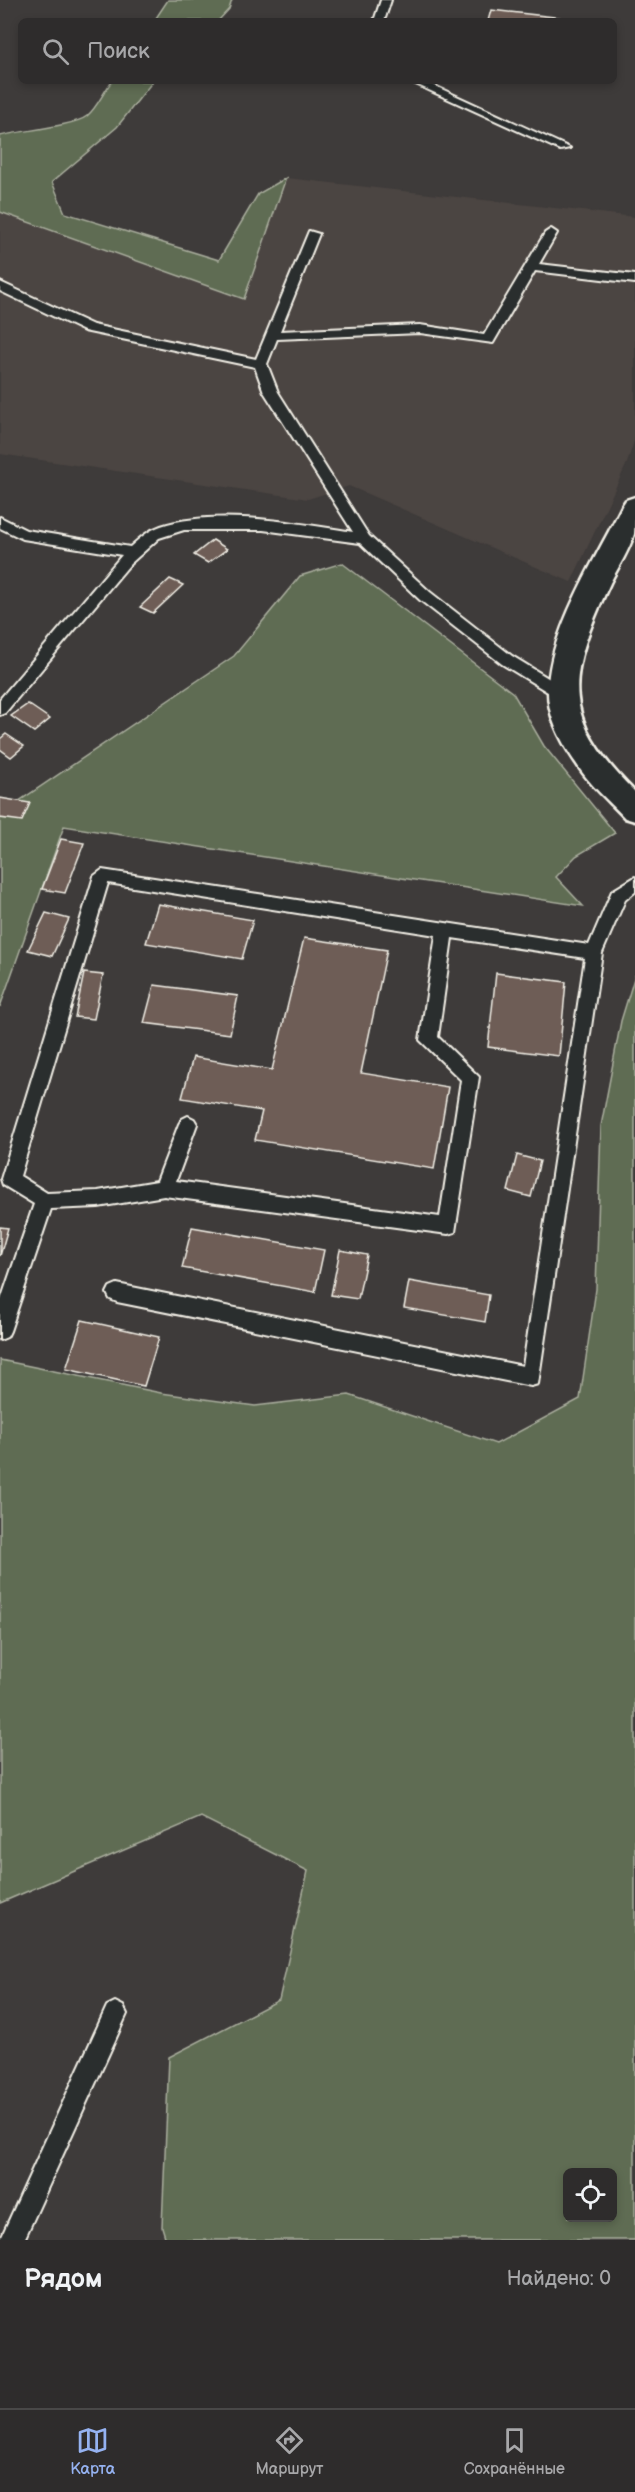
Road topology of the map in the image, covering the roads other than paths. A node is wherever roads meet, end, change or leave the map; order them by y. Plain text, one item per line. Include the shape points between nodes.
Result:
1 (386, 0) edge
2 (380, 18) edge
3 (422, 84) edge
4 (564, 148) dead end
5 (550, 232) dead end
6 (313, 234) dead end
7 (531, 267) junction
8 (635, 279) edge
9 (0, 286) edge
10 (272, 335) junction
11 (260, 364) junction
12 (635, 507) edge
13 (0, 522) edge
14 (364, 539) junction
15 (134, 552) junction
16 (561, 693) junction
17 (0, 709) edge
18 (635, 810) edge
19 (635, 883) edge
20 (446, 930) junction
21 (594, 953) junction
22 (188, 1124) dead end
23 (164, 1188) junction
24 (44, 1202) junction
25 (117, 1293) dead end
26 (0, 1331) edge
27 (115, 2014) dead end
28 (11, 2240) edge

1 - 2 lane
3 - 4 lane
5 - 7 lane
6 - 10 lane
7 - 8 lane
7 - 10 lane via 488,340 420,329
9 - 11 lane via 89,328
10 - 11 lane
11 - 14 lane via 270,392
12 - 16 street via 577,628 564,663
13 - 15 lane via 23,534
14 - 15 lane via 310,530 193,525 162,530
14 - 16 lane via 425,596 498,653
15 - 17 lane
16 - 18 street via 570,726 586,757
19 - 21 lane via 618,896
20 - 21 lane
20 - 23 lane via 429,1040 470,1077 448,1226
20 - 24 lane via 102,876 10,1179
21 - 25 lane via 531,1377
22 - 23 lane
23 - 24 lane via 98,1199
24 - 26 lane
27 - 28 lane

